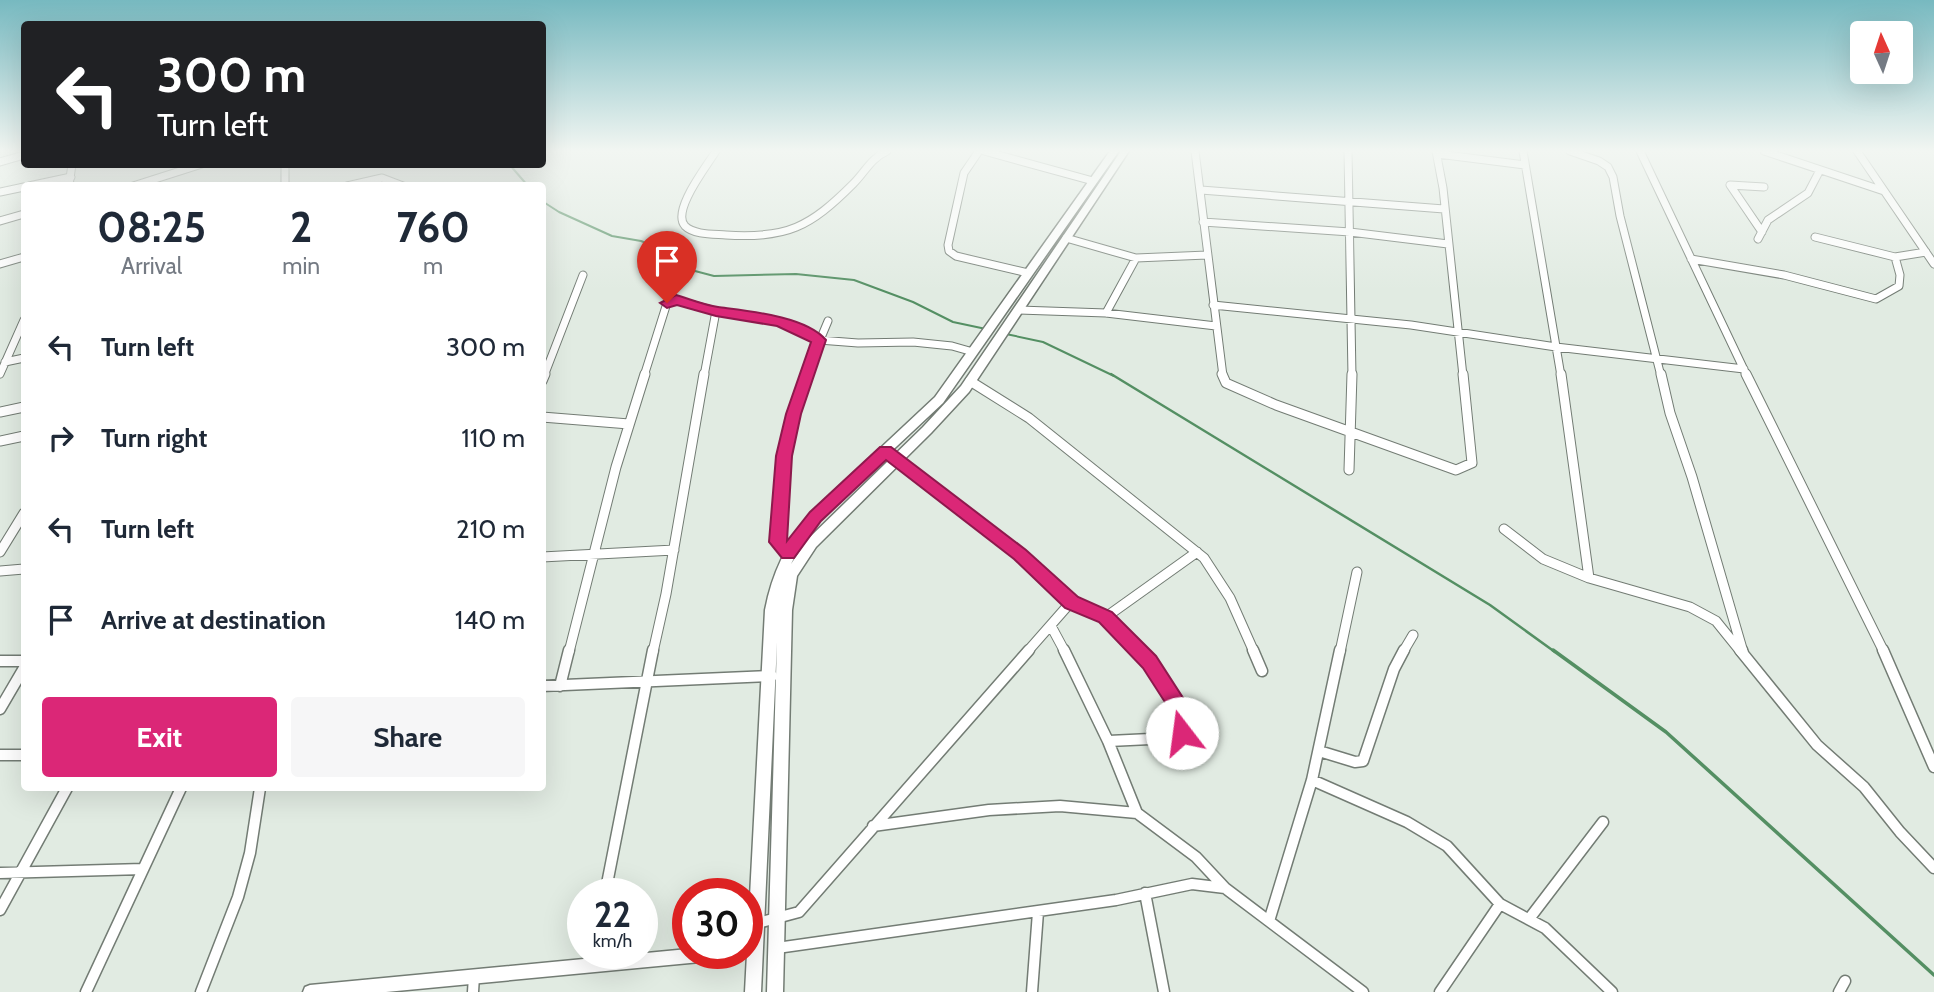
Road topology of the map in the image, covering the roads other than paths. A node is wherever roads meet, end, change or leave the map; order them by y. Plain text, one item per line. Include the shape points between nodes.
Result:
1 (687, 197) edge
2 (838, 197) edge
3 (959, 197) edge
4 (1081, 197) edge
5 (1094, 197) edge
6 (1201, 197) edge
7 (1321, 197) edge
8 (1443, 197) edge
9 (1531, 197) edge
10 (1617, 197) edge
11 (1662, 197) edge
12 (1737, 197) edge
13 (1802, 197) edge
14 (1888, 197) edge
15 (1349, 199) junction
16 (1444, 209) junction
17 (21, 215) edge
18 (0, 221) edge
19 (1203, 222) junction
20 (1350, 232) junction
21 (1815, 237) dead end
22 (1066, 238) junction
23 (1448, 244) junction
24 (1926, 252) junction
25 (1207, 255) junction
26 (1895, 257) junction
27 (21, 258) edge
28 (1136, 258) junction
29 (1691, 259) junction
30 (0, 264) edge
31 (1934, 264) edge
32 (1028, 273) junction
33 (583, 275) dead end
34 (1213, 305) junction
35 (716, 311) junction
36 (1018, 311) junction
37 (1106, 313) junction
38 (1351, 320) junction
39 (828, 321) dead end
40 (21, 326) edge
41 (1216, 326) junction
42 (1458, 331) junction
43 (819, 340) junction
44 (1556, 347) junction
45 (975, 349) junction
46 (1658, 361) junction
47 (4, 362) edge
48 (1744, 369) junction
49 (546, 370) edge
50 (0, 374) edge
51 (970, 381) junction
52 (21, 408) edge
53 (0, 412) edge
54 (546, 417) edge
55 (629, 424) junction
56 (1352, 432) junction
57 (21, 437) edge
58 (0, 441) edge
59 (891, 455) junction
60 (1349, 470) dead end
61 (21, 518) edge
62 (1504, 529) dead end
63 (674, 550) junction
64 (0, 552) edge
65 (1197, 552) junction
66 (788, 553) junction
67 (594, 554) junction
68 (546, 557) edge
69 (21, 569) edge
70 (0, 571) edge
71 (1357, 572) dead end
72 (1589, 578) junction
73 (1072, 603) junction
74 (1106, 617) junction
75 (1051, 626) junction
76 (1413, 635) dead end
77 (1744, 658) junction
78 (21, 660) edge
79 (0, 661) edge
80 (1262, 671) dead end
81 (21, 673) edge
82 (776, 676) junction
83 (646, 682) junction
84 (546, 686) edge
85 (560, 686) junction
86 (0, 709) edge
87 (1109, 741) junction
88 (1319, 751) junction
89 (0, 755) edge
90 (21, 755) edge
91 (1934, 767) edge
92 (1312, 780) junction
93 (65, 791) edge
94 (180, 791) edge
95 (260, 791) edge
96 (1137, 813) junction
97 (1602, 822) dead end
98 (873, 826) junction
99 (1934, 868) edge
100 (143, 869) junction
101 (0, 873) edge
102 (21, 873) junction
103 (609, 878) edge
104 (761, 878) edge
105 (1225, 888) junction
106 (1145, 893) junction
107 (1500, 904) junction
108 (0, 910) edge
109 (1038, 912) junction
110 (1529, 919) junction
111 (777, 920) junction
112 (763, 921) edge
113 (1269, 921) junction
114 (777, 948) junction
115 (763, 949) edge
116 (567, 963) edge
117 (753, 969) edge
118 (474, 976) junction
119 (357, 991) edge
120 (86, 992) edge
121 (201, 992) edge
122 (310, 992) edge
123 (473, 992) edge
124 (754, 992) edge
125 (775, 992) edge
126 (1032, 992) edge
127 (1164, 992) edge
128 (1363, 992) edge
129 (1440, 992) edge
130 (1612, 992) edge

1 - 2 street via 679,216 683,226 736,234 792,230
3 - 32 street via 949,251
4 - 32 main road
5 - 22 main road
6 - 19 street
7 - 15 street
8 - 16 street
9 - 44 street
10 - 46 street
11 - 29 street
12 - 13 street via 1760,235 1768,220
14 - 24 street
15 - 16 street
15 - 20 street
16 - 23 street
17 - 18 street
19 - 20 street
19 - 25 street
20 - 23 street
20 - 38 street
21 - 26 street
22 - 28 street
22 - 36 main road
23 - 42 street
24 - 26 street
24 - 31 street
25 - 28 street
25 - 34 street
26 - 29 street via 1899,286 1877,299 1784,275
27 - 30 street
28 - 37 street
29 - 48 street
32 - 45 main road
33 - 49 street
34 - 38 street
34 - 41 street
35 - 43 street via 780,322
35 - 55 street via 676,300 667,303
35 - 63 street
36 - 37 street
36 - 51 main road
37 - 41 street
38 - 42 street
38 - 56 street
39 - 43 street
40 - 47 street
41 - 56 street via 1226,383
42 - 44 street
42 - 56 street via 1472,463 1456,470
43 - 45 street
43 - 66 street via 793,414 784,456 778,542
44 - 46 street
44 - 72 street
45 - 59 main road
46 - 48 street
46 - 77 street via 1664,397
47 - 50 street
48 - 91 street via 1894,673
51 - 59 main road via 948,409
51 - 65 street via 1029,418
52 - 53 street
54 - 55 street
55 - 67 street
56 - 60 street
57 - 58 street
59 - 66 main road via 815,516
59 - 73 street via 1020,554
59 - 82 main road via 800,558 788,590
61 - 64 street
62 - 72 street via 1543,559
63 - 67 street
63 - 83 street
65 - 74 street
65 - 80 street via 1217,573
66 - 82 main road via 774,590
67 - 68 street
67 - 85 street
69 - 70 street
71 - 88 street
72 - 77 street via 1690,607 1716,621
73 - 74 street
73 - 75 street
74 - 87 street via 1150,662 1185,723 1182,733 1171,738
75 - 87 street
75 - 98 street
76 - 88 street via 1394,670 1363,761
77 - 99 street via 1816,745 1864,787
78 - 79 street
81 - 86 street
82 - 83 street
82 - 104 main road
82 - 111 main road
83 - 85 street
83 - 103 street
84 - 85 street
87 - 96 street
88 - 92 street
89 - 90 street
92 - 107 street via 1406,822 1447,846
92 - 113 street
93 - 102 street
94 - 100 street
95 - 121 street via 238,897
96 - 98 street via 1060,806 989,810
96 - 105 street via 1171,836
97 - 110 street
98 - 111 street via 799,912
100 - 102 street
100 - 120 street
101 - 102 street
102 - 108 street
105 - 106 street via 1192,884
105 - 113 street
106 - 109 street
106 - 127 street
107 - 110 street
107 - 129 street
109 - 114 street
109 - 126 street
110 - 130 street via 1545,928
111 - 112 street
111 - 114 main road
113 - 128 street
114 - 115 street
114 - 125 main road
116 - 118 street
117 - 124 main road
118 - 119 street
118 - 123 street
119 - 122 street

